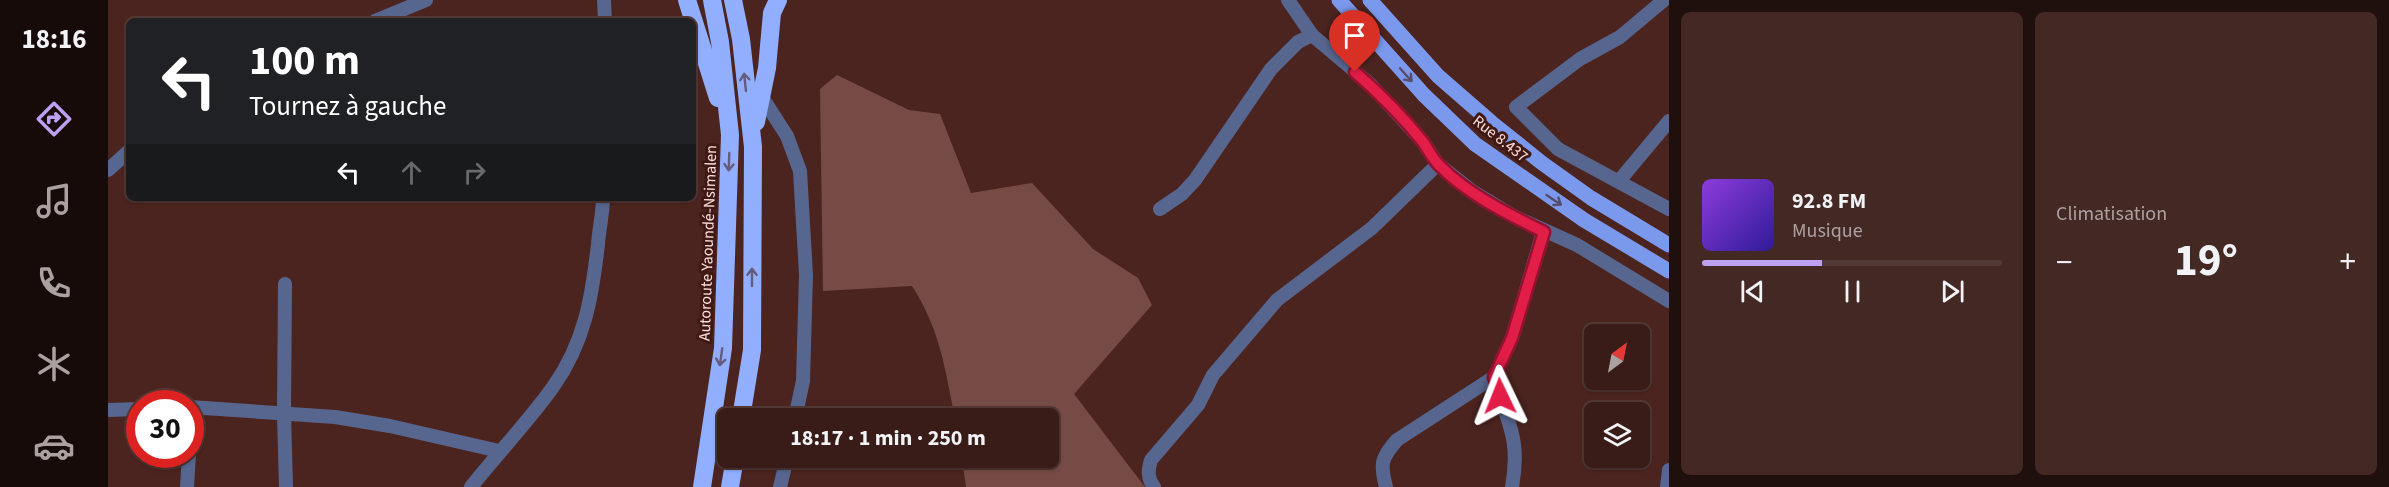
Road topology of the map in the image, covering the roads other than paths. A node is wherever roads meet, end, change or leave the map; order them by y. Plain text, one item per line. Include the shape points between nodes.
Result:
1 (426, 0) edge
2 (604, 0) edge
3 (687, 0) edge
4 (711, 0) edge
5 (733, 0) edge
6 (738, 0) edge
7 (778, 0) edge
8 (1288, 0) edge
9 (1339, 0) edge
10 (1370, 0) edge
11 (1664, 0) edge
12 (382, 18) edge
13 (604, 18) edge
14 (693, 18) edge
15 (696, 28) edge
16 (1312, 34) junction
17 (741, 39) junction
18 (760, 94) junction
19 (1669, 120) edge
20 (730, 135) junction
21 (753, 147) junction
22 (126, 154) edge
23 (1438, 164) junction
24 (108, 170) edge
25 (1618, 181) junction
26 (603, 201) edge
27 (1160, 209) dead end
28 (1669, 209) edge
29 (1544, 232) junction
30 (1669, 245) edge
31 (1669, 271) edge
32 (285, 284) dead end
33 (1669, 301) edge
34 (1494, 377) junction
35 (204, 408) edge
36 (743, 408) edge
37 (797, 408) edge
38 (126, 409) edge
39 (108, 410) edge
40 (284, 414) junction
41 (499, 452) junction
42 (188, 468) edge
43 (733, 468) edge
44 (785, 468) edge
45 (1669, 470) edge
46 (187, 487) edge
47 (286, 487) edge
48 (471, 487) edge
49 (702, 487) edge
50 (730, 487) edge
51 (780, 487) edge
52 (1154, 487) edge
53 (1386, 487) edge
54 (1512, 487) edge
55 (1666, 487) edge

1 - 12 street
2 - 13 street
3 - 14 highway
4 - 20 highway, Autoroute Yaoundé-Nsimalen via 720,42
5 - 17 highway
6 - 17 highway
7 - 18 highway via 772,13
8 - 16 street
9 -> 31 main road, Rue 8.437 via 1424,95 1475,144 1584,220
10 - 30 main road, Rue 8.437 via 1438,76 1492,123 1591,198
11 - 25 street via 1620,37 1580,59 1516,107 1558,149
15 - 20 highway
16 - 23 street via 1370,84
16 - 27 street via 1298,42 1271,69 1196,180
21 -> 17 highway
18 - 21 highway
18 - 37 street via 787,136 800,171 806,275 803,381
19 - 25 street
20 -> 49 highway, Autoroute Yaoundé-Nsimalen via 723,348
36 -> 21 highway via 752,350
22 - 24 street
23 - 29 street via 1472,191
23 - 52 street via 1372,228 1277,300 1213,375 1198,405 1151,460 1148,471
25 - 28 street
26 - 41 street via 594,286 585,326 554,386
29 - 33 street via 1576,244
29 - 34 street via 1512,338
32 - 40 street
34 - 53 street via 1396,440 1385,454 1382,467
34 - 54 street via 1515,438
35 - 40 street
38 - 39 street
40 - 41 street via 390,426
40 - 47 street
41 - 48 street
42 - 46 street
43 - 50 highway
44 - 51 street
45 - 55 street

